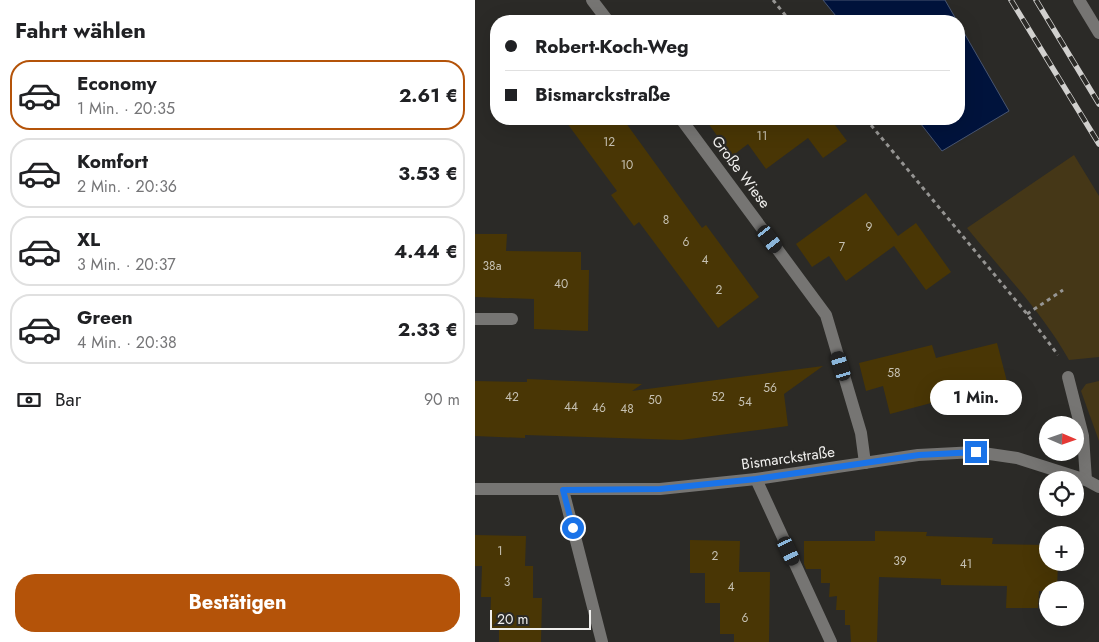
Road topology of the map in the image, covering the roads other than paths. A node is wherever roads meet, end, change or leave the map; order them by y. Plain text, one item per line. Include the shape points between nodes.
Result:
1 (593, 0) edge
2 (1079, 0) edge
3 (604, 15) edge
4 (1099, 32) edge
5 (685, 125) edge
6 (475, 319) edge
7 (512, 319) dead end
8 (1068, 376) road end
9 (865, 463) junction
10 (756, 479) junction
11 (1086, 480) junction
12 (1099, 487) edge
13 (475, 488) edge
14 (563, 490) junction
15 (602, 642) edge
16 (831, 642) edge

1 - 3 street
2 - 4 street
5 - 9 street, Große Wiese via 826,315 861,433
6 - 7 street
8 - 11 street via 1083,436
9 - 10 street, Bismarckstraße
9 - 11 street, Bismarckstraße via 919,455 976,452 1017,458
10 - 14 street, Bismarckstraße via 660,489
10 - 16 street
11 - 12 street, Bismarckstraße
13 - 14 street, Bismarckstraße
14 - 15 street

